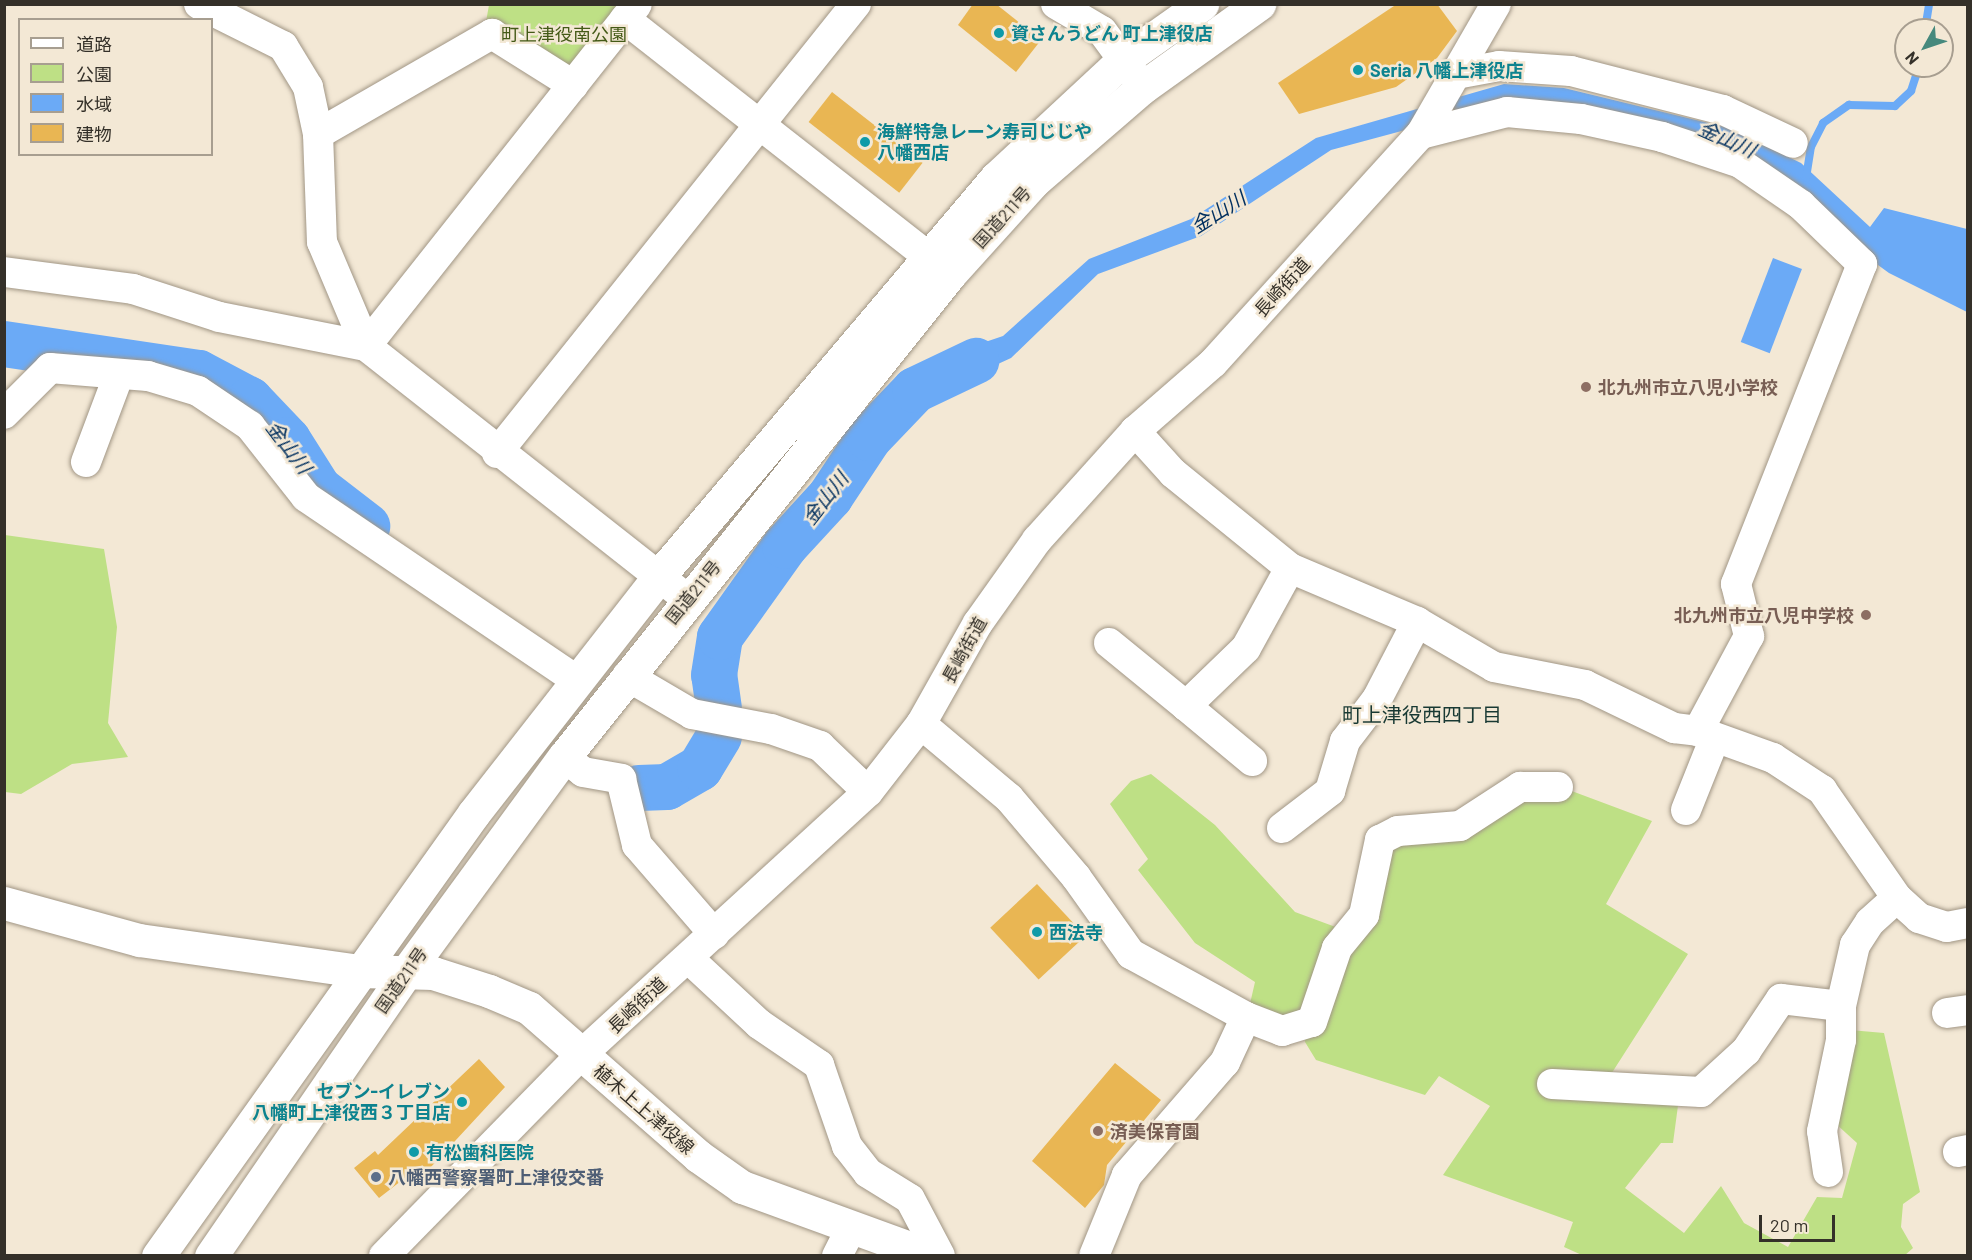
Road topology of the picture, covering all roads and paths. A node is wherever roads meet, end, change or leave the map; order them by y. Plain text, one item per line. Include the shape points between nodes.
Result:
1 (199, 4) edge
2 (856, 4) edge
3 (1056, 4) edge
4 (1202, 4) edge
5 (1259, 4) edge
6 (1496, 4) edge
7 (631, 12) edge
8 (1123, 60) junction
9 (1456, 74) junction
10 (573, 85) junction
11 (1143, 87) junction
12 (760, 122) junction
13 (318, 134) junction
14 (1421, 134) junction
15 (1793, 143) dead end
16 (928, 257) junction
17 (4, 272) edge
18 (366, 346) junction
19 (119, 374) junction
20 (4, 414) edge
21 (1135, 431) junction
22 (497, 453) junction
23 (86, 462) dead end
24 (1290, 568) junction
25 (659, 576) junction
26 (687, 599) junction
27 (1417, 622) junction
28 (1109, 644) dead end
29 (627, 676) junction
30 (576, 679) junction
31 (1186, 706) junction
32 (921, 724) junction
33 (1706, 736) junction
34 (564, 757) junction
35 (1252, 761) dead end
36 (1558, 787) dead end
37 (868, 792) junction
38 (1686, 810) dead end
39 (1282, 828) dead end
40 (1897, 898) junction
41 (4, 903) edge
42 (1968, 923) edge
43 (714, 934) junction
44 (688, 958) junction
45 (360, 971) junction
46 (405, 974) junction
47 (1841, 1006) junction
48 (1246, 1017) junction
49 (582, 1054) junction
50 (1552, 1084) dead end
51 (1828, 1172) dead end
52 (844, 1243) edge
53 (158, 1256) edge
54 (211, 1256) edge
55 (384, 1256) edge
56 (932, 1256) edge
57 (940, 1256) edge
58 (1094, 1256) edge

1 - 13 street via 283,46 308,87
2 - 12 street
3 - 8 street via 1102,31
4 - 8 main road, 国道211号
5 - 11 main road, 国道211号
6 - 9 street, 長崎街道
7 - 10 street
7 - 12 street
8 - 11 street
8 - 16 main road, 国道211号 via 1034,139
9 - 14 street, 長崎街道
9 - 15 street via 1499,66 1571,71 1723,110
10 - 13 street via 492,34
10 - 18 street
11 - 26 main road, 国道211号 via 1034,181 950,274
12 - 16 street
12 - 22 street
13 - 18 street via 322,242
14 - 21 street, 長崎街道 via 1213,363
14 - 33 street via 1507,112 1581,119 1662,136 1740,163 1801,205 1862,264 1736,584 1749,636
16 - 25 main road, 国道211号
17 - 18 street via 133,289 219,317
18 - 22 street
19 - 20 street via 50,368
19 - 23 street
19 - 30 street via 148,376 207,397 249,426 306,497
21 - 24 street via 1173,473
21 - 32 street, 長崎街道 via 1086,482 1005,580
22 - 25 street
24 - 27 street
24 - 31 street via 1246,648
25 - 26 street
25 - 30 main road, 国道211号
26 - 29 main road, 国道211号
27 - 33 street via 1494,667 1585,685 1674,729
27 - 39 street via 1377,699 1345,741 1330,791
28 - 31 street
29 - 34 main road, 国道211号
29 - 37 street via 692,714 771,729 820,746
30 - 45 main road, 国道211号
31 - 35 street
32 - 37 street, 長崎街道
32 - 48 street via 1009,798 1076,877 1131,954
33 - 38 street
33 - 40 street via 1773,758 1822,790
34 - 43 street via 583,772 621,779 637,845
34 - 46 main road, 国道211号
36 - 48 street via 1520,787 1460,826 1398,831 1380,840 1364,915 1337,948 1312,1022 1282,1031
37 - 43 street, 長崎街道
40 - 42 street via 1919,918 1947,927
40 - 47 street via 1870,922 1855,945
41 - 45 main road, 植木上上津役線 via 139,940
43 - 44 street, 長崎街道
44 - 49 street, 長崎街道
44 - 57 street via 759,1024 819,1065 847,1146 868,1173 910,1199
45 - 46 main road, 植木上上津役線
45 - 53 main road, 国道211号
46 - 49 main road, 植木上上津役線 via 433,973 529,1008
46 - 54 main road, 国道211号
47 - 50 street via 1781,999 1746,1051 1701,1092
47 - 51 street via 1841,1041 1822,1131
48 - 58 street via 1225,1062 1127,1175
49 - 52 main road, 植木上上津役線 via 698,1156 742,1187
49 - 55 street, 長崎街道
52 - 56 main road, 植木上上津役線

